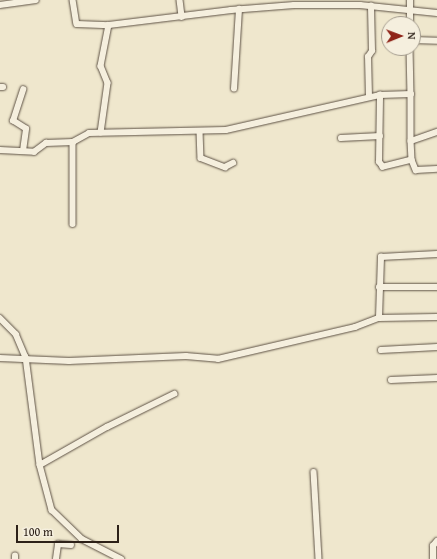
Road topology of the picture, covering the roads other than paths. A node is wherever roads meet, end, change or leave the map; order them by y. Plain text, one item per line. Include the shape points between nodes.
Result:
1 (36, 0) edge
2 (74, 0) edge
3 (180, 0) edge
4 (410, 0) edge
5 (0, 5) edge
6 (372, 6) junction
7 (239, 9) junction
8 (409, 10) junction
9 (437, 13) edge
10 (182, 16) junction
11 (409, 16) edge
12 (109, 25) junction
13 (421, 40) edge
14 (437, 41) edge
15 (410, 56) edge
16 (234, 89) dead end
17 (23, 90) dead end
18 (411, 94) junction
19 (380, 95) junction
20 (369, 97) junction
21 (200, 131) junction
22 (437, 132) edge
23 (101, 133) junction
24 (380, 136) junction
25 (341, 138) dead end
26 (411, 141) junction
27 (72, 142) junction
28 (0, 150) edge
29 (23, 151) junction
30 (412, 160) junction
31 (233, 163) dead end
32 (437, 169) edge
33 (73, 224) dead end
34 (437, 254) edge
35 (379, 287) junction
36 (437, 287) edge
37 (437, 317) edge
38 (0, 318) edge
39 (379, 318) junction
40 (437, 348) edge
41 (381, 350) dead end
42 (26, 357) junction
43 (0, 358) edge
44 (437, 378) edge
45 (391, 380) dead end
46 (174, 394) dead end
47 (40, 465) junction
48 (314, 472) dead end
49 (437, 541) edge
50 (72, 546) dead end
51 (56, 559) edge
52 (121, 559) edge
53 (319, 559) edge
54 (433, 559) edge

1 - 5 street
2 - 12 street via 77,24
3 - 10 street
4 - 8 street
6 - 7 street via 322,4
6 - 8 street
6 - 20 street via 372,51 368,57
7 - 10 street
7 - 16 street
8 - 9 street
8 - 11 street
10 - 12 street
12 - 23 street via 101,66 108,81
13 - 14 street
15 - 18 street
17 - 29 street via 13,120 26,129
18 - 19 street
18 - 26 street
19 - 20 street
19 - 24 street
20 - 21 street via 226,130
21 - 23 street
21 - 31 street via 201,158 225,167
22 - 26 street
23 - 27 street via 86,134
24 - 25 street
24 - 30 street via 379,162 383,167
26 - 30 street
27 - 29 street via 46,143 34,152
27 - 33 street
28 - 29 street
30 - 32 street via 416,170
34 - 35 street via 383,256 380,260
35 - 36 street
35 - 39 street
37 - 39 street
38 - 42 street via 16,334
39 - 42 street via 356,327 218,359 186,356 69,361
40 - 41 street
42 - 43 street
42 - 47 street
44 - 45 street
46 - 47 street
47 - 52 street via 48,501 60,521 82,540
48 - 53 street
49 - 54 street via 433,546
50 - 51 street via 58,544

